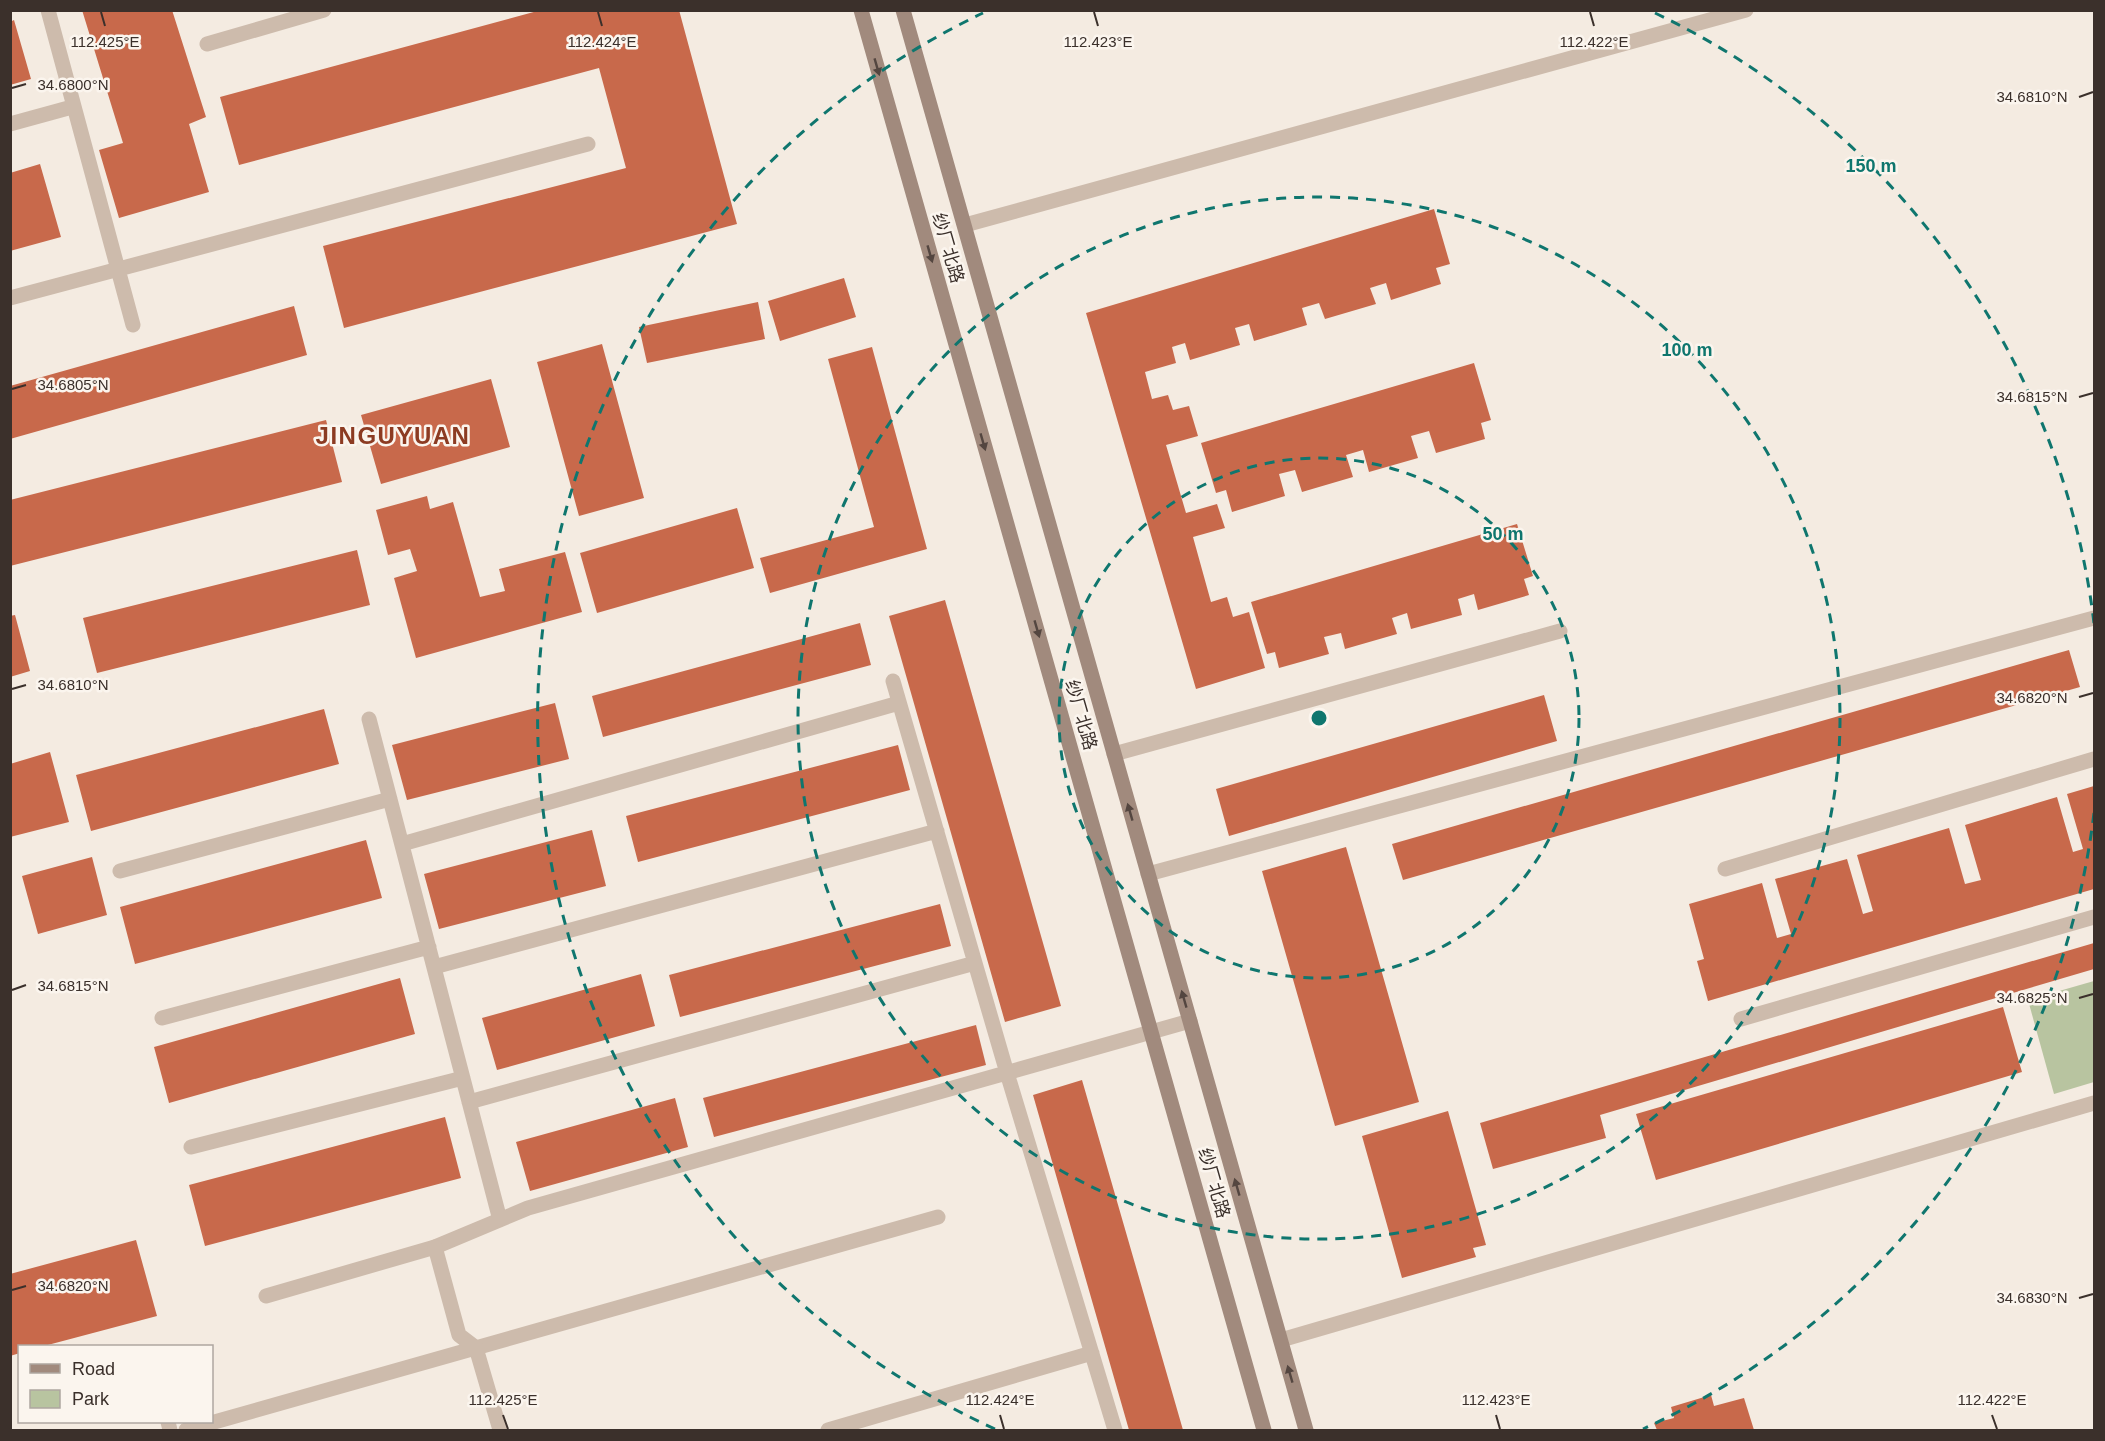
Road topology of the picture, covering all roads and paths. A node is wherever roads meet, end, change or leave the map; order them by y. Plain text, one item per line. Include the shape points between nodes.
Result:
1 (48, 10) edge
2 (324, 10) edge
3 (861, 10) edge
4 (903, 10) edge
5 (1746, 10) edge
6 (207, 44) dead end
7 (72, 107) junction
8 (10, 124) edge
9 (588, 144) dead end
10 (965, 225) junction
11 (117, 270) junction
12 (10, 298) edge
13 (133, 325) dead end
14 (2094, 618) edge
15 (1560, 631) dead end
16 (893, 681) dead end
17 (899, 703) junction
18 (369, 719) dead end
19 (1114, 754) junction
20 (2094, 759) edge
21 (390, 800) junction
22 (937, 831) junction
23 (402, 844) junction
24 (1725, 869) dead end
25 (120, 871) dead end
26 (1148, 874) junction
27 (2094, 917) edge
28 (429, 947) junction
29 (975, 963) junction
30 (434, 967) junction
31 (162, 1018) dead end
32 (1741, 1019) dead end
33 (1190, 1021) junction
34 (1151, 1032) junction
35 (1007, 1073) junction
36 (463, 1078) junction
37 (469, 1102) junction
38 (2094, 1103) edge
39 (191, 1147) dead end
40 (938, 1217) dead end
41 (500, 1220) junction
42 (435, 1247) junction
43 (266, 1296) dead end
44 (1281, 1340) junction
45 (476, 1348) junction
46 (1092, 1353) junction
47 (186, 1431) edge
48 (500, 1431) edge
49 (828, 1431) edge
50 (1115, 1431) edge
51 (1264, 1431) edge
52 (1306, 1431) edge

1 - 7 street
2 - 6 street
3 -> 34 main road, 纱厂北路
4 - 10 main road, 纱厂北路
5 - 10 street
7 - 8 street
7 - 11 street
9 - 11 street
10 - 19 main road, 纱厂北路
11 - 12 street
11 - 13 street
14 - 26 street
15 - 19 street
16 - 17 street
17 - 22 street
17 - 23 street
18 - 21 street
26 -> 19 main road, 纱厂北路
20 - 24 street
21 - 23 street
21 - 25 street
22 - 29 street
22 - 30 street
23 - 28 street
33 -> 26 main road, 纱厂北路
27 - 32 street
28 - 30 street
28 - 31 street
29 - 35 street
29 - 37 street
30 - 36 street
33 - 34 street
44 -> 33 main road, 纱厂北路
34 - 35 street
34 - 51 main road, 纱厂北路
35 - 41 street via 528,1208
35 - 46 street
36 - 37 street
36 - 39 street
37 - 41 street
38 - 44 street
40 - 45 street
41 - 42 street
42 - 43 street
42 - 45 street via 459,1335
52 -> 44 main road, 纱厂北路
45 - 47 street
45 - 48 street
46 - 49 street
46 - 50 street

